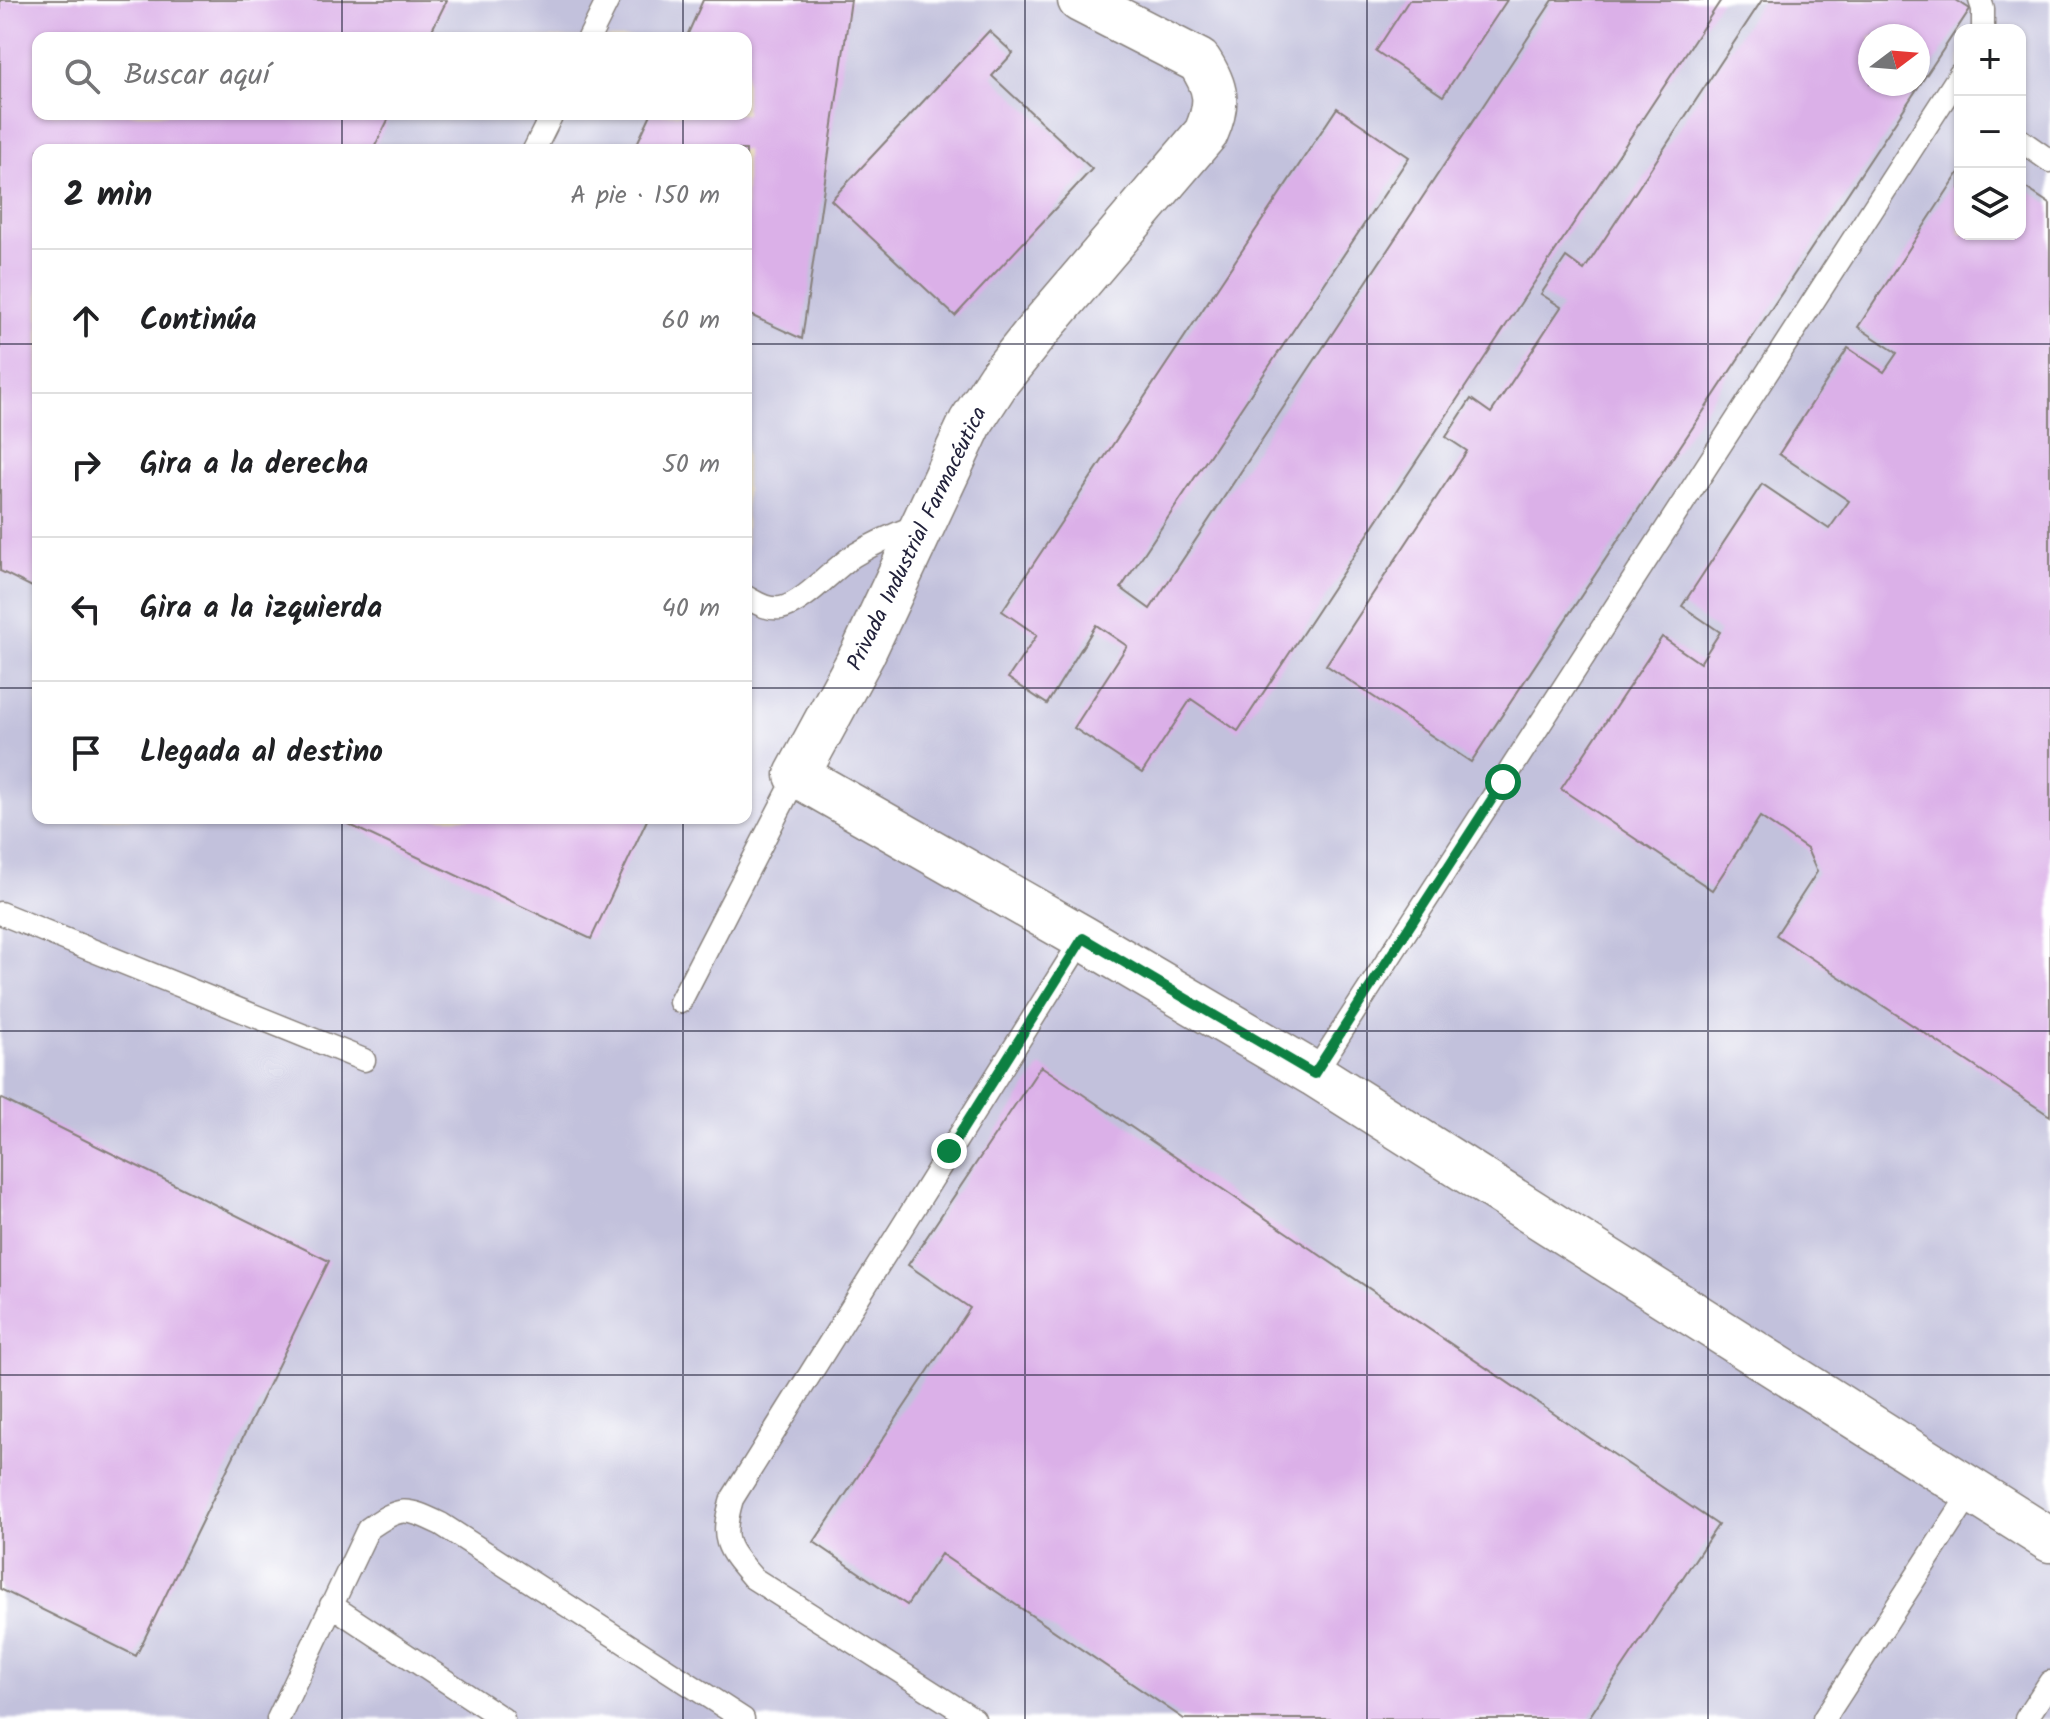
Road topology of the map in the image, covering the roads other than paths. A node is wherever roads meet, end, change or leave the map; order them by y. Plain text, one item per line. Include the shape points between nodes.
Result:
1 (608, 0) edge
2 (1080, 0) edge
3 (1980, 0) edge
4 (1983, 24) edge
5 (592, 32) edge
6 (1954, 93) edge
7 (549, 120) edge
8 (537, 144) edge
9 (2026, 144) edge
10 (2050, 161) edge
11 (922, 523) junction
12 (752, 600) edge
13 (797, 775) junction
14 (0, 913) edge
15 (1083, 938) junction
16 (680, 1002) dead end
17 (364, 1060) dead end
18 (1314, 1074) junction
19 (1971, 1492) junction
20 (2050, 1540) edge
21 (331, 1605) junction
22 (2050, 1682) edge
23 (284, 1717) edge
24 (503, 1719) edge
25 (743, 1719) edge
26 (974, 1719) edge
27 (1824, 1719) edge
28 (2026, 1719) edge

1 - 5 lane
2 - 11 street, Privada Industrial Farmacéutica via 1199,61 1211,78 1213,116 1206,133 999,379 971,422
3 - 4 lane
6 - 18 lane
7 - 8 lane
9 - 10 lane
11 - 12 lane via 852,557 783,608 765,608
11 - 13 street, Privada Industrial Farmacéutica via 863,653
13 - 15 street
13 - 16 lane, Privada Industrial Farmacéutica
14 - 17 lane
15 - 18 street
15 - 26 lane via 732,1499 725,1522 729,1550 753,1578
18 - 19 street
19 - 20 street
19 - 27 lane
21 - 23 lane
21 - 24 lane
21 - 25 lane via 368,1529 391,1513 413,1511
22 - 28 lane

